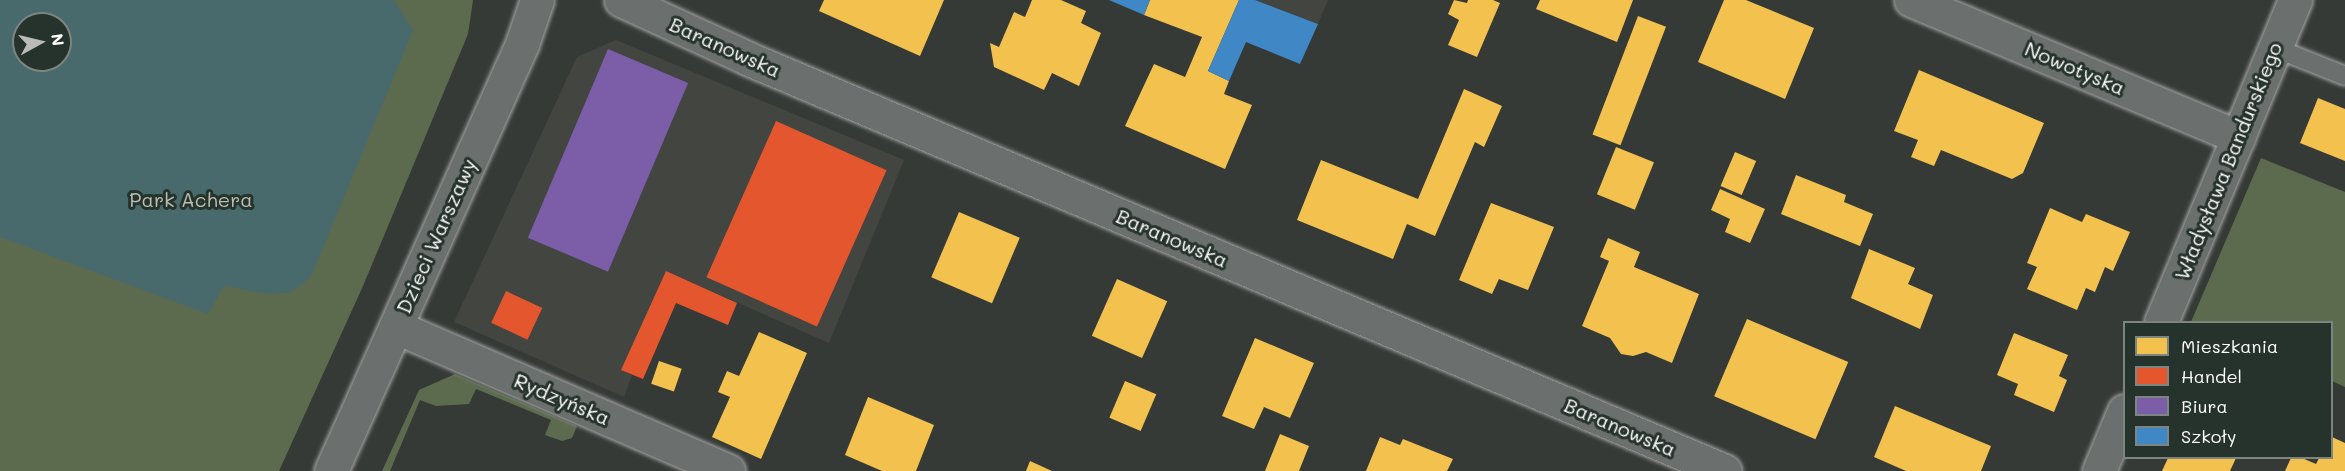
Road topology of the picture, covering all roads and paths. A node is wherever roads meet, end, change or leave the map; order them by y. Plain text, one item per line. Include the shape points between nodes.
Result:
1 (537, 0) edge
2 (621, 0) edge
3 (1911, 0) edge
4 (2295, 0) edge
5 (2275, 48) junction
6 (2345, 76) edge
7 (2239, 137) junction
8 (2161, 321) edge
9 (396, 327) junction
10 (2123, 413) edge
11 (331, 471) edge
12 (728, 471) edge
13 (1725, 471) edge
14 (2099, 471) edge

1 - 9 street, Dzieci Warszawy via 522,44
2 - 13 street, Baranowska via 749,59
3 - 7 street, Nowotyska
4 - 5 street, Władysława Bandurskiego
5 - 6 lane
5 - 7 street, Władysława Bandurskiego
7 - 8 street, Władysława Bandurskiego
9 - 11 street, Dzieci Warszawy
9 - 12 street, Rydzyńska
10 - 14 street

